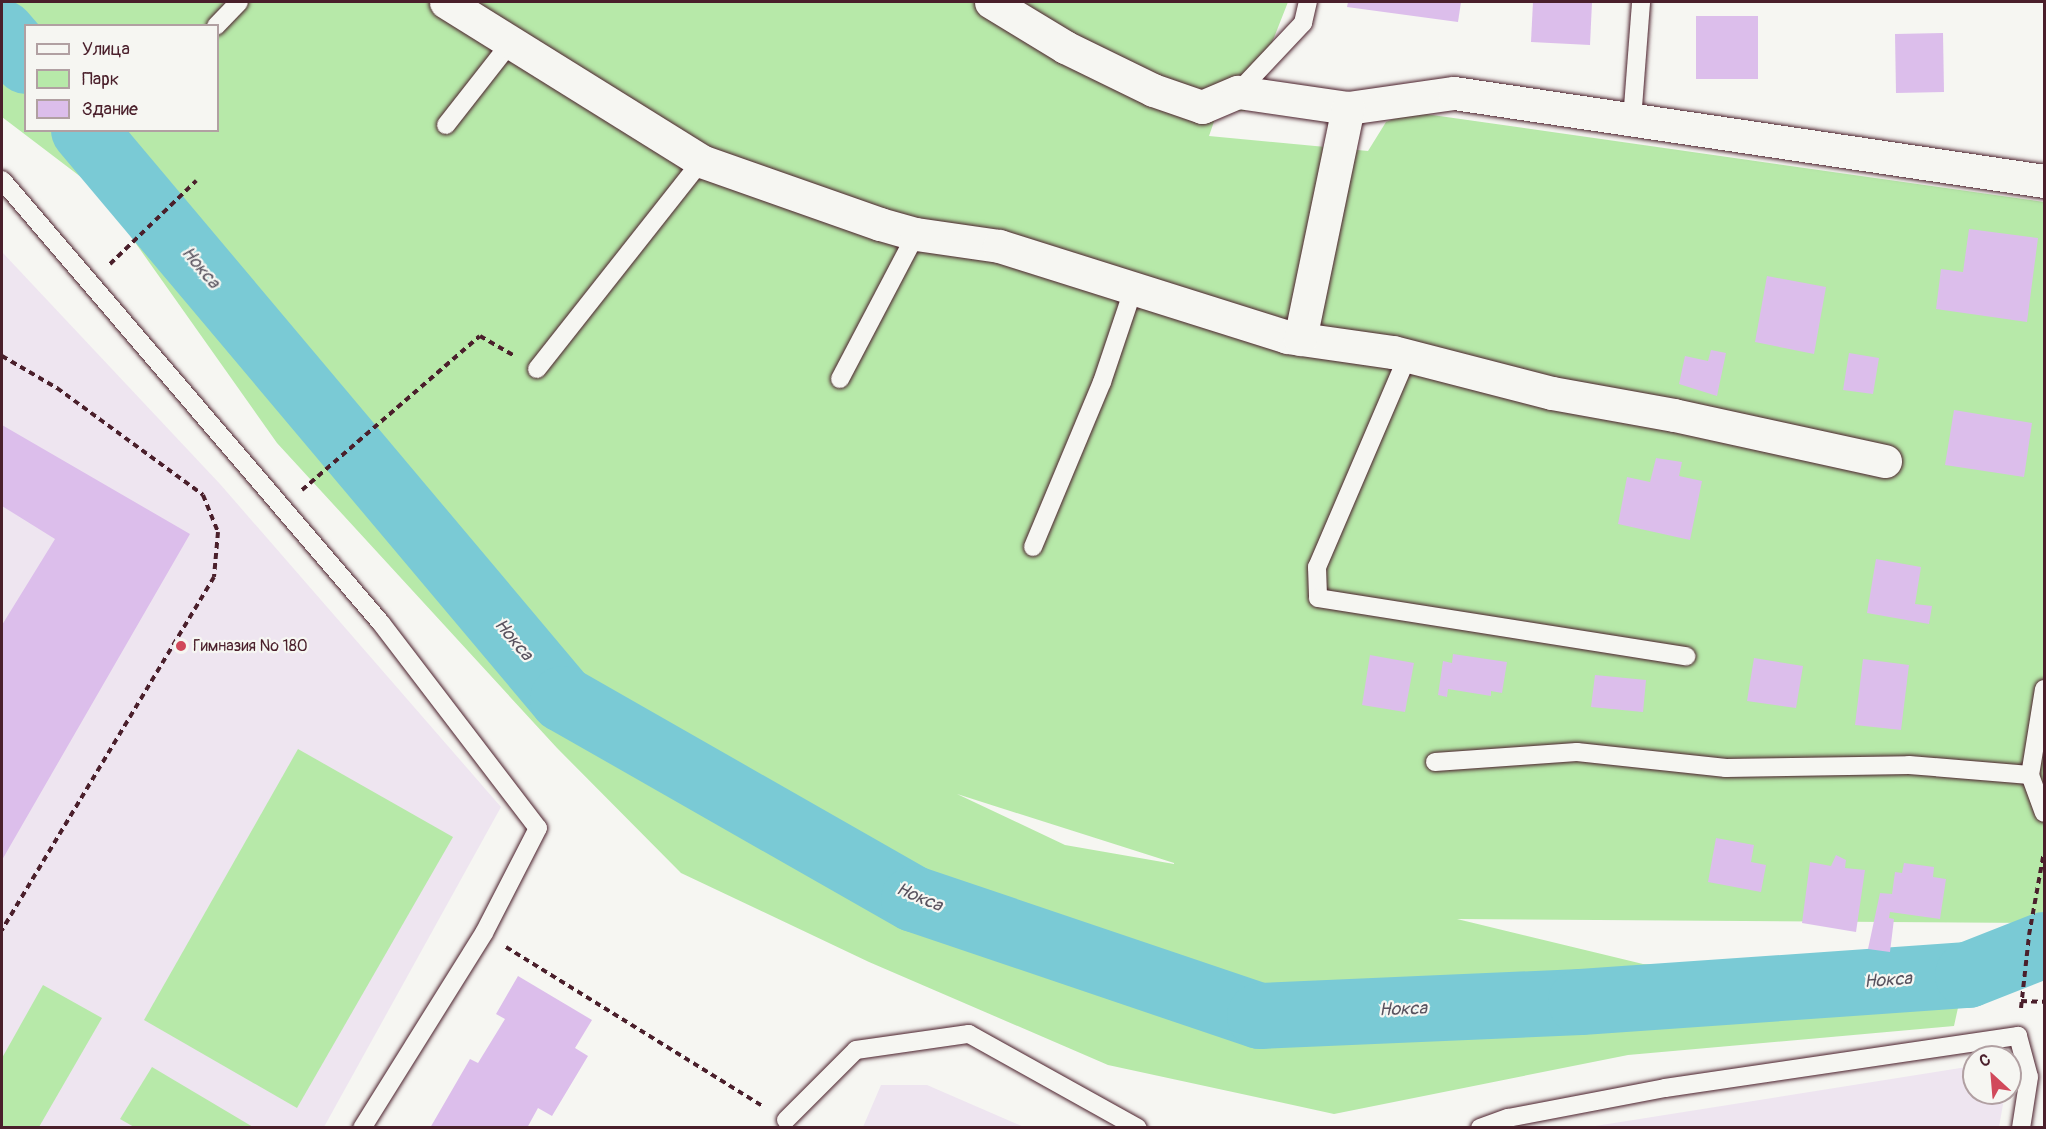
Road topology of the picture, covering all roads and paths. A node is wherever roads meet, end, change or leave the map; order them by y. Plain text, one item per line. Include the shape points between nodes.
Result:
1 (239, 2) edge
2 (446, 2) edge
3 (992, 2) edge
4 (1308, 2) edge
5 (1641, 2) edge
6 (218, 24) edge
7 (511, 42) junction
8 (1238, 92) junction
9 (1348, 108) junction
10 (1632, 120) junction
11 (446, 125) dead end
12 (701, 161) junction
13 (2, 180) edge
14 (196, 181) dead end
15 (2044, 181) edge
16 (916, 234) junction
17 (122, 252) dead end
18 (1133, 290) junction
19 (1300, 339) junction
20 (1408, 355) junction
21 (2, 356) edge
22 (537, 369) joint
23 (840, 379) dead end
24 (1885, 461) dead end
25 (304, 489) dead end
26 (1033, 547) dead end
27 (1686, 657) dead end
28 (2044, 689) edge
29 (1435, 762) dead end
30 (2030, 774) junction
31 (2044, 813) edge
32 (2044, 852) edge
33 (2, 930) edge
34 (484, 933) junction
35 (2021, 1001) junction
36 (2044, 1002) edge
37 (2019, 1036) junction
38 (786, 1120) joint
39 (362, 1128) edge
40 (1138, 1128) edge
41 (1480, 1128) edge
42 (2021, 1128) edge

1 - 6 lane
2 - 7 street
3 - 8 street via 1065,46 1153,90 1202,106
4 - 8 lane via 1303,23
5 - 10 lane
7 - 11 lane
7 - 12 street
8 - 9 street
9 - 10 street via 1454,93
9 - 19 street
10 - 15 street
12 - 16 street
12 - 22 lane
13 - 34 lane via 381,623 538,828
14 - 17 path
16 - 18 street via 999,246
16 - 23 lane
18 - 19 street
18 - 26 lane via 1102,382
19 - 20 street
20 - 24 street via 1552,393 1674,414
20 - 27 lane via 1317,567 1318,598
21 - 33 path via 57,388 203,495 218,532 214,577
22 - 25 path via 480,336
28 - 30 lane
29 - 30 lane via 1577,752 1726,768 1909,765
30 - 31 lane
32 - 35 path
34 - 38 path
34 - 39 lane
35 - 36 path
35 - 37 path
37 - 41 lane via 1665,1088 1508,1118
37 - 42 lane via 2029,1077
38 - 40 lane via 856,1050 969,1034

